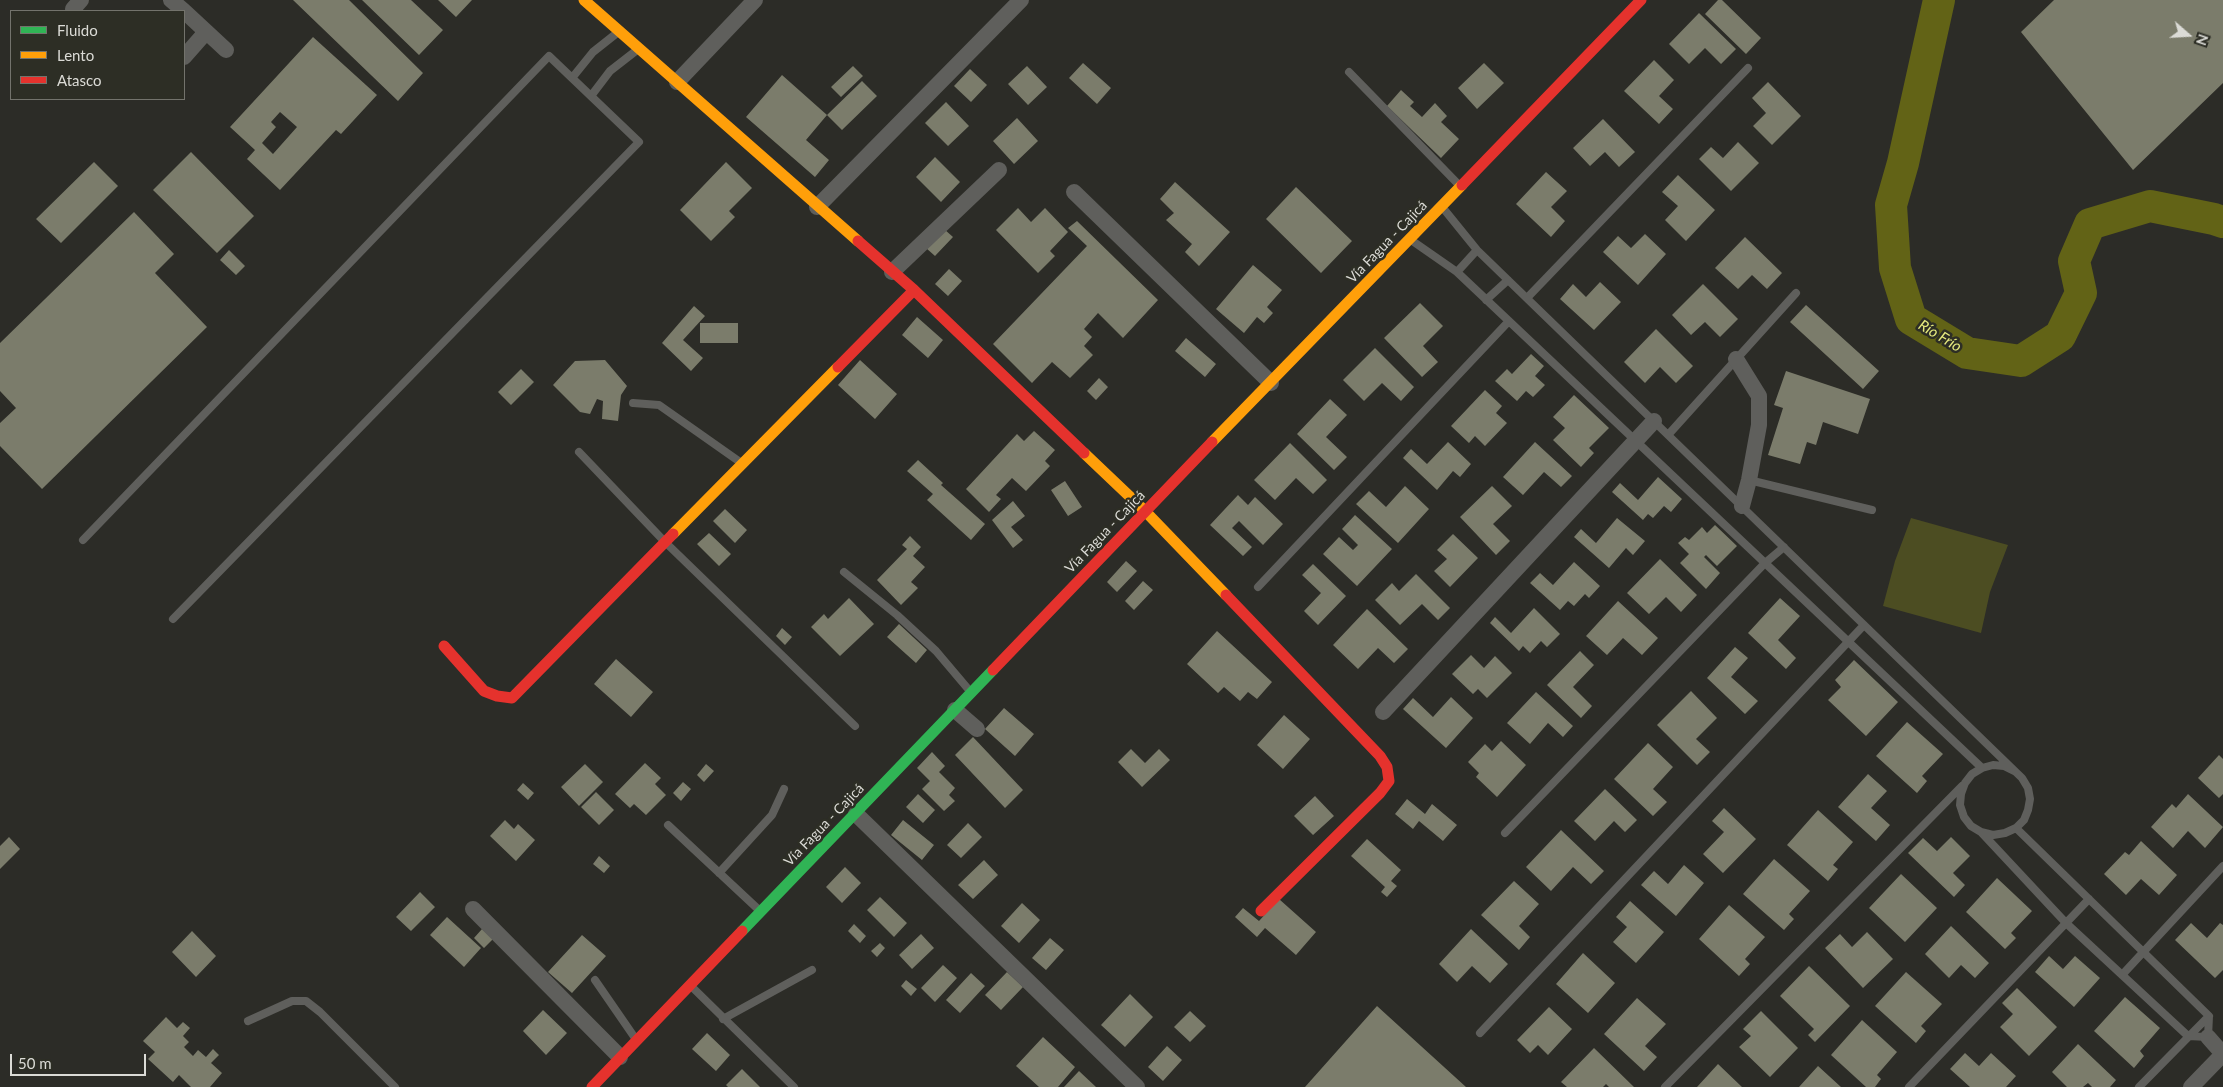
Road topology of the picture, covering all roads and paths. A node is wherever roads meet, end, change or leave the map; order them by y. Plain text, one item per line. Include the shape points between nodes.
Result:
1 (171, 0) edge
2 (584, 0) edge
3 (754, 0) edge
4 (1021, 0) edge
5 (1641, 0) edge
6 (183, 10) edge
7 (185, 12) edge
8 (618, 31) junction
9 (206, 32) junction
10 (638, 49) junction
11 (226, 50) dead end
12 (185, 56) edge
13 (1748, 68) dead end
14 (1349, 72) dead end
15 (572, 78) junction
16 (677, 82) junction
17 (591, 96) junction
18 (999, 170) dead end
19 (1460, 186) junction
20 (1074, 192) dead end
21 (817, 206) junction
22 (1441, 207) junction
23 (1410, 240) junction
24 (1477, 250) junction
25 (892, 272) junction
26 (1457, 272) junction
27 (1508, 280) junction
28 (914, 290) junction
29 (1796, 293) dead end
30 (1527, 298) junction
31 (1486, 300) junction
32 (1509, 321) junction
33 (1736, 359) junction
34 (1271, 383) junction
35 (634, 403) dead end
36 (1654, 421) junction
37 (1668, 435) junction
38 (1636, 441) junction
39 (579, 452) dead end
40 (742, 463) junction
41 (1749, 480) junction
42 (1742, 506) junction
43 (1872, 510) dead end
44 (1145, 511) junction
45 (83, 540) dead end
46 (664, 541) junction
47 (1784, 547) junction
48 (1764, 563) junction
49 (844, 572) dead end
50 (1258, 587) dead end
51 (173, 619) dead end
52 (1864, 625) junction
53 (1849, 642) junction
54 (444, 646) dead end
55 (972, 693) junction
56 (955, 710) junction
57 (1383, 712) dead end
58 (855, 726) dead end
59 (977, 729) dead end
60 (1982, 768) junction
61 (2014, 771) junction
62 (1965, 783) junction
63 (784, 789) dead end
64 (856, 814) junction
65 (668, 825) dead end
66 (2016, 828) junction
67 (1505, 832) dead end
68 (1981, 832) junction
69 (2223, 866) edge
70 (719, 873) junction
71 (2089, 899) junction
72 (473, 910) dead end
73 (761, 912) junction
74 (1261, 912) dead end
75 (2066, 923) junction
76 (2144, 952) junction
77 (812, 970) dead end
78 (2122, 975) junction
79 (595, 980) dead end
80 (690, 985) junction
81 (2209, 1016) junction
82 (722, 1019) junction
83 (248, 1021) dead end
84 (1480, 1033) dead end
85 (2188, 1036) junction
86 (2208, 1037) junction
87 (637, 1041) junction
88 (2223, 1054) edge
89 (620, 1057) junction
90 (395, 1087) edge
91 (592, 1087) edge
92 (794, 1087) edge
93 (1137, 1087) edge
94 (1665, 1087) edge
95 (1910, 1087) edge
96 (2139, 1087) edge
97 (2192, 1087) edge

1 - 6 street
2 - 8 street
3 - 16 street
4 - 21 street
5 - 19 street, Vía Fagua - Cajicá
7 - 9 street
8 - 10 street
8 - 15 lane via 593,52
9 - 11 street
9 - 12 street
10 - 16 street
10 - 17 lane via 610,71
13 - 30 lane
14 - 19 lane
15 - 17 lane
15 - 45 lane via 549,56
16 - 21 street
17 - 51 lane via 639,142
18 - 25 street
19 - 22 street, Vía Fagua - Cajicá
20 - 34 street
21 - 25 street
22 - 23 street, Vía Fagua - Cajicá
22 - 24 lane
23 - 26 lane
23 - 34 street, Vía Fagua - Cajicá
24 - 26 lane
24 - 27 lane
25 - 28 street
26 - 31 lane
27 - 30 lane
27 - 31 lane
28 - 40 street
28 - 44 street
29 - 33 lane
30 - 36 lane
31 - 32 lane
32 - 38 lane
32 - 50 lane
33 - 37 lane
33 - 41 street via 1759,396 1759,425
34 - 44 street, Vía Fagua - Cajicá
35 - 40 lane via 659,405
36 - 37 lane
36 - 38 street
37 - 42 lane
38 - 48 lane
38 - 57 street
39 - 46 lane
40 - 46 street
41 - 42 street
41 - 43 lane
42 - 47 lane
44 - 55 street, Vía Fagua - Cajicá
44 - 74 street via 1387,767 1389,781 1380,794
46 - 54 street via 512,698 484,691
46 - 58 lane
47 - 48 lane
47 - 52 lane
48 - 53 lane
48 - 67 lane
49 - 55 lane via 936,651
52 - 53 lane
52 - 61 lane
53 - 60 lane
53 - 84 lane
55 - 56 street, Vía Fagua - Cajicá
56 - 59 street
56 - 64 street, Vía Fagua - Cajicá
60 - 61 lane via 2004,766
60 - 62 lane
61 - 66 lane via 2028,788 2030,799 2024,820
62 - 68 lane via 1960,806 1964,817
62 - 94 lane
63 - 70 lane via 772,815
64 - 73 street, Vía Fagua - Cajicá
64 - 93 street
65 - 70 lane
66 - 68 lane via 1993,835
66 - 71 lane
68 - 75 lane
69 - 76 lane
70 - 73 lane
71 - 75 lane
71 - 76 lane
72 - 89 street
73 - 80 street, Vía Fagua - Cajicá
75 - 78 lane
75 - 95 lane
76 - 78 lane
76 - 81 lane
77 - 82 lane
78 - 85 lane
79 - 87 lane
80 - 82 lane
80 - 87 street, Vía Fagua - Cajicá
81 - 85 lane
81 - 86 lane
82 - 92 lane
83 - 90 lane via 292,1001 306,1000
85 - 86 lane
85 - 96 lane
86 - 88 street
87 - 89 street, Vía Fagua - Cajicá
88 - 97 street
89 - 91 street, Vía Fagua - Cajicá

